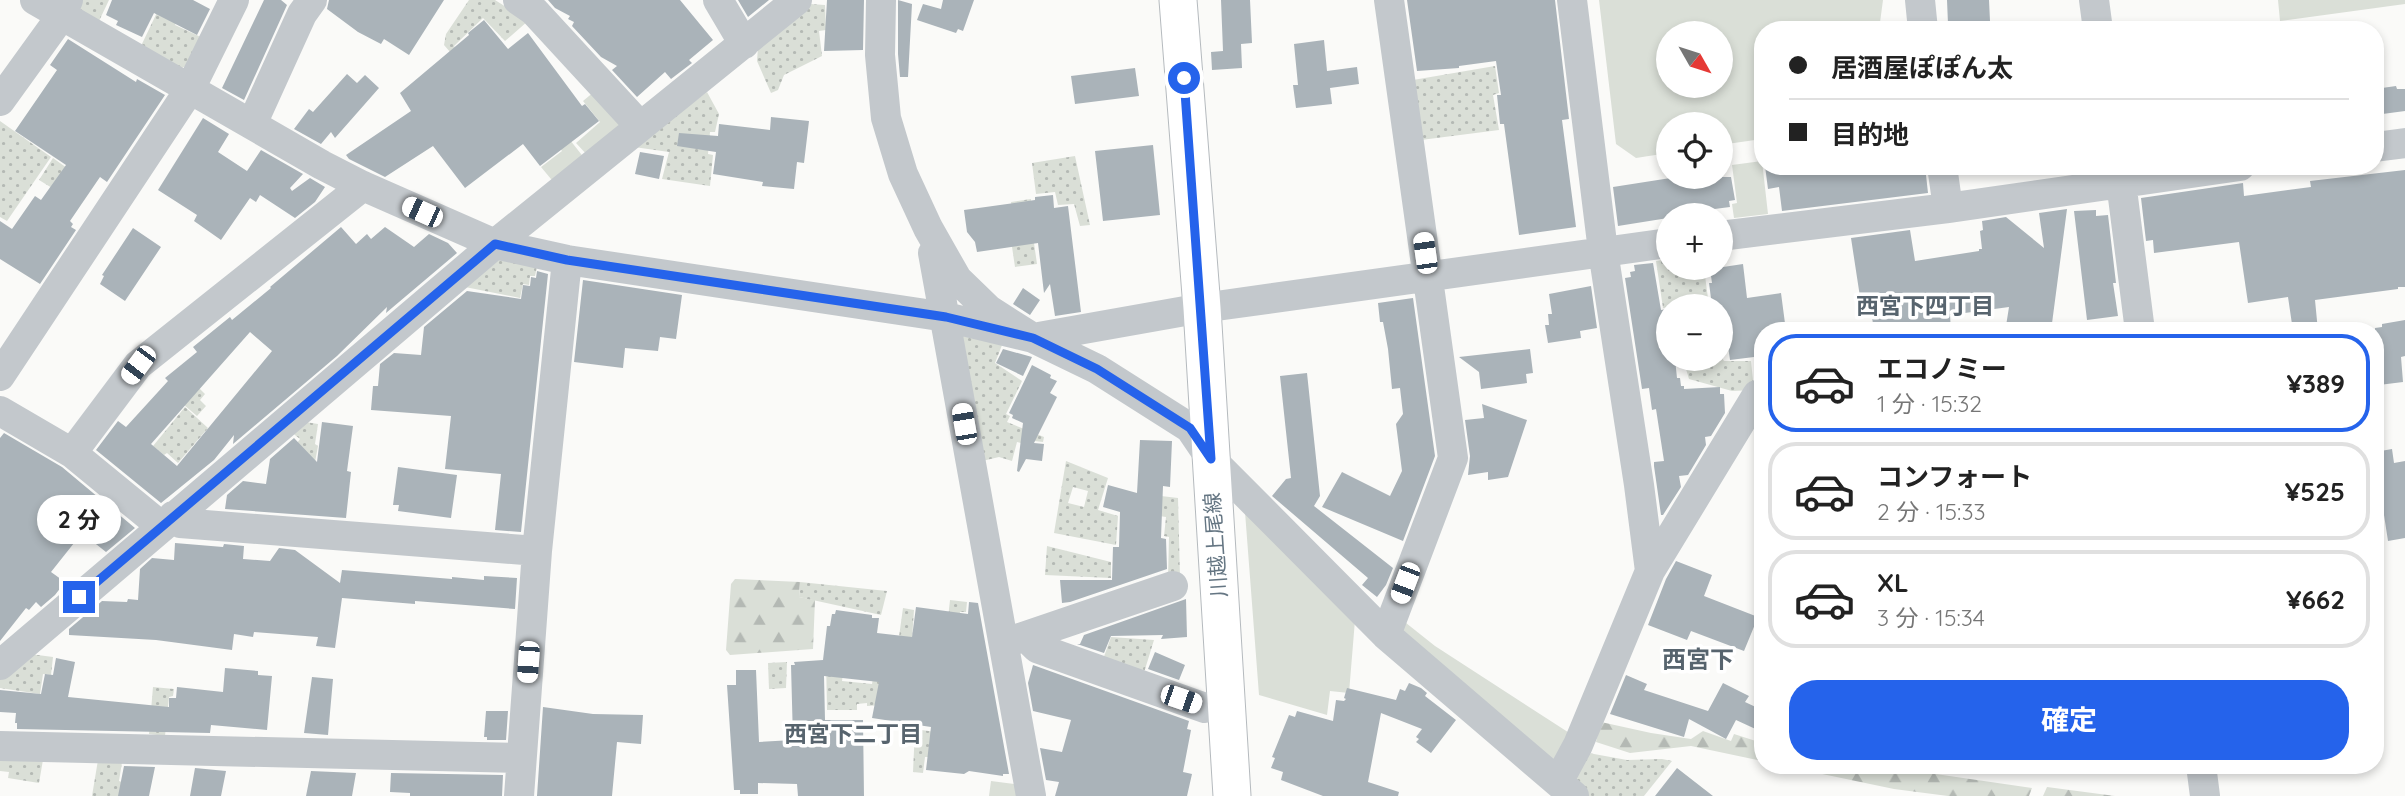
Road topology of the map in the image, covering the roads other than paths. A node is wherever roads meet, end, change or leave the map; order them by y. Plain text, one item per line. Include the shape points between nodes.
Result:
1 (34, 0) edge
2 (234, 0) edge
3 (312, 0) edge
4 (518, 0) edge
5 (718, 0) edge
6 (797, 0) edge
7 (881, 0) edge
8 (1178, 0) edge
9 (1390, 0) edge
10 (1572, 0) edge
11 (1920, 0) edge
12 (2094, 0) edge
13 (65, 8) edge
14 (1922, 21) edge
15 (2097, 21) edge
16 (744, 44) junction
17 (191, 89) junction
18 (0, 101) edge
19 (252, 124) junction
20 (640, 126) junction
21 (2405, 143) edge
22 (2384, 146) edge
23 (1943, 175) edge
24 (2121, 175) edge
25 (363, 186) junction
26 (1948, 208) junction
27 (928, 228) junction
28 (1733, 234) edge
29 (495, 244) junction
30 (1656, 244) edge
31 (1603, 251) junction
32 (567, 260) junction
33 (1429, 277) junction
34 (1202, 308) junction
35 (946, 317) junction
36 (2139, 322) edge
37 (1033, 338) junction
38 (0, 376) edge
39 (1754, 400) edge
40 (0, 411) edge
41 (72, 453) junction
42 (1211, 459) junction
43 (167, 521) junction
44 (537, 551) junction
45 (1650, 571) junction
46 (1173, 586) dead end
47 (1385, 635) junction
48 (1015, 640) junction
49 (0, 665) edge
50 (1205, 708) dead end
51 (0, 746) edge
52 (520, 758) junction
53 (2202, 774) edge
54 (1566, 789) edge
55 (519, 796) edge
56 (1031, 796) edge
57 (1232, 796) edge
58 (2205, 796) edge

1 - 13 street
2 - 17 street
3 - 19 street
4 - 20 street via 534,11
5 - 16 street
6 - 16 street
7 - 27 street via 886,118 903,174
8 - 34 main road, 川越上尾線
9 - 33 street
10 - 31 street
11 - 14 street
12 - 15 street
13 - 17 street
13 - 18 street
16 - 20 street
17 - 19 street
17 - 38 street
19 - 25 street
20 - 29 street
21 - 22 street
23 - 26 street
24 - 26 street
24 - 36 street
25 - 29 street
25 - 41 street via 138,365
26 - 28 street
27 - 35 street
27 - 37 street via 957,279 989,310
29 - 32 street
29 - 43 street
30 - 31 street
31 - 33 street
31 - 45 street
32 - 35 street
32 - 44 street
33 - 34 street
33 - 47 street via 1453,458
34 - 37 street
34 - 42 main road, 川越上尾線
35 - 37 street
35 - 48 street via 993,593
37 - 42 street via 1097,369 1190,428
39 - 45 street
40 - 41 street
41 - 43 street
42 - 47 street
42 - 57 main road, 川越上尾線
43 - 44 street
43 - 49 street
44 - 52 street
45 - 54 street via 1578,745
46 - 48 street
47 - 54 street
48 - 50 street
48 - 56 street
51 - 52 street
52 - 55 street
53 - 58 street

